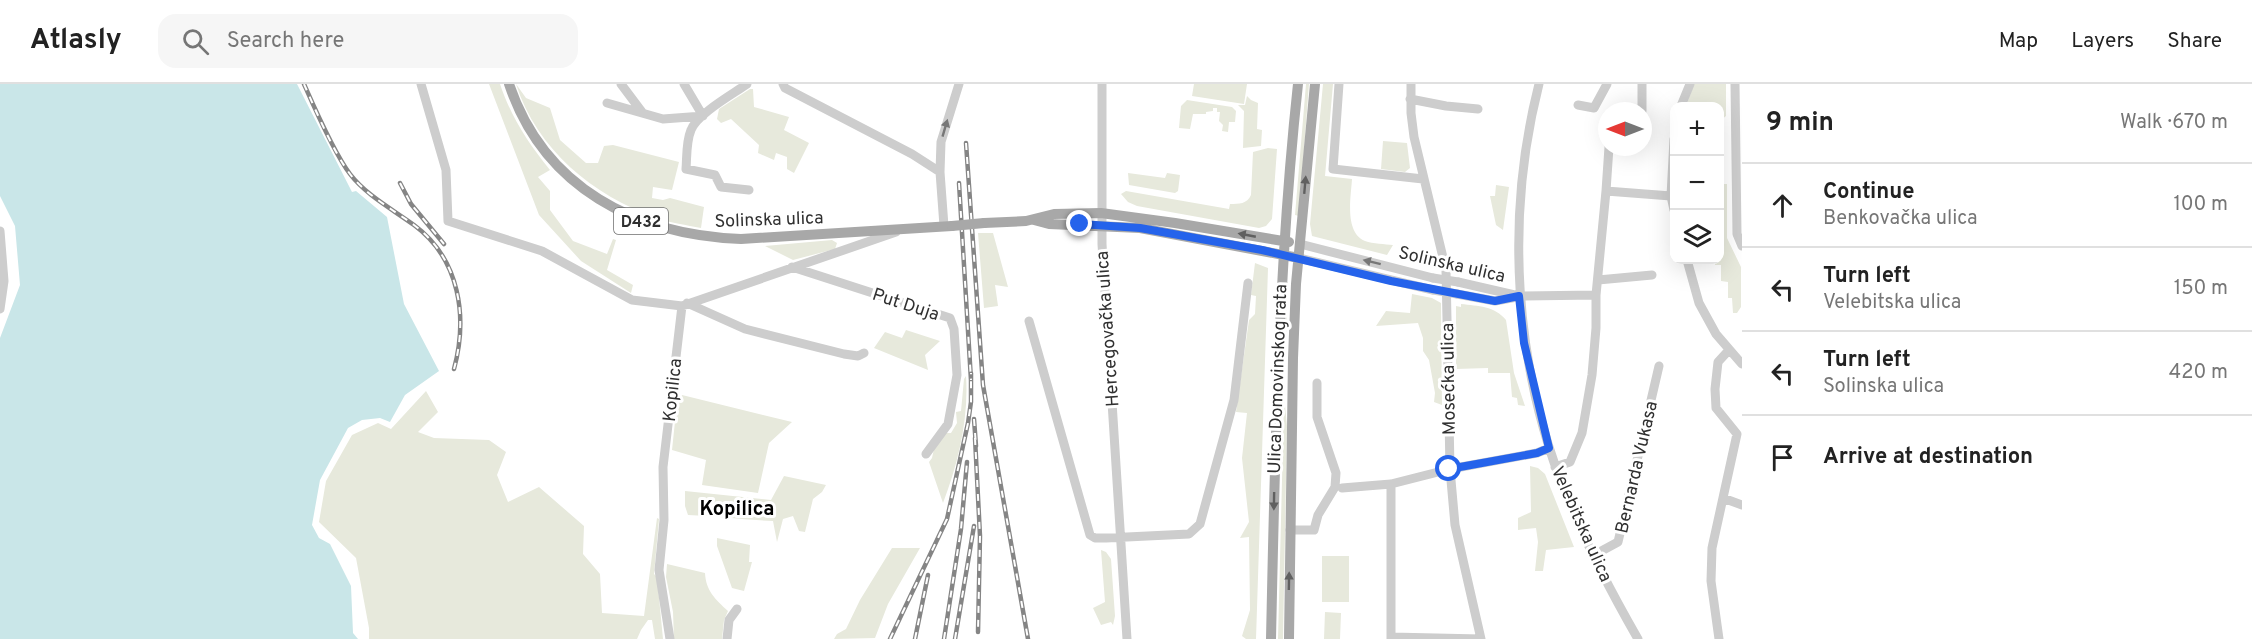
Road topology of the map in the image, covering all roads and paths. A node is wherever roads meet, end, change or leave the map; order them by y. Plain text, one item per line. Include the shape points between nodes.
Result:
1 (421, 84) edge
2 (509, 84) edge
3 (621, 84) edge
4 (684, 84) edge
5 (747, 84) edge
6 (783, 84) edge
7 (959, 84) edge
8 (1102, 84) edge
9 (1298, 84) edge
10 (1315, 84) edge
11 (1339, 84) edge
12 (1411, 84) edge
13 (1539, 84) edge
14 (1607, 84) edge
15 (1642, 84) edge
16 (1690, 84) edge
17 (1735, 84) edge
18 (1410, 99) junction
19 (1642, 102) edge
20 (1683, 102) edge
21 (607, 103) dead end
22 (1578, 105) dead end
23 (1478, 109) dead end
24 (642, 112) junction
25 (703, 116) junction
26 (1608, 156) edge
27 (940, 172) junction
28 (1424, 179) junction
29 (749, 190) dead end
30 (1606, 191) junction
31 (1670, 196) edge
32 (1101, 213) junction
33 (1034, 220) junction
34 (1101, 225) junction
35 (948, 226) junction
36 (908, 228) junction
37 (0, 231) edge
38 (835, 232) junction
39 (1284, 241) junction
40 (1300, 244) junction
41 (1742, 246) edge
42 (839, 251) junction
43 (1283, 254) junction
44 (1299, 258) junction
45 (1688, 264) edge
46 (792, 267) junction
47 (1652, 275) dead end
48 (1598, 280) junction
49 (2, 281) edge
50 (1248, 284) dead end
51 (1596, 295) junction
52 (1519, 296) junction
53 (685, 304) junction
54 (0, 309) edge
55 (1029, 321) dead end
56 (1729, 350) junction
57 (864, 353) dead end
58 (1742, 364) edge
59 (1659, 366) dead end
60 (1317, 383) dead end
61 (1549, 448) junction
62 (926, 454) dead end
63 (1555, 467) junction
64 (1449, 469) junction
65 (1391, 484) junction
66 (1342, 488) dead end
67 (1723, 498) junction
68 (1742, 505) edge
69 (1290, 530) junction
70 (1120, 538) junction
71 (1594, 555) junction
72 (737, 609) dead end
73 (1391, 638) edge
74 (670, 639) edge
75 (727, 639) edge
76 (1127, 639) edge
77 (1271, 639) edge
78 (1289, 639) edge
79 (1435, 639) edge
80 (1481, 639) edge
81 (1638, 639) edge
82 (1719, 639) edge

1 - 53 street via 446,170 448,221 542,251 632,300
2 - 38 main road, Solinska ulica / D432 via 524,121 556,165 590,194 634,218 710,238
3 - 24 street
4 - 25 street
5 - 25 street
6 - 27 street
27 -> 7 street via 941,142
8 - 32 street, Hercegovačka ulica
9 - 39 main road, Ulica Domovinskog rata
40 -> 10 main road, Ulica Domovinskog rata
11 - 28 street via 1333,169
12 - 18 street, Mosećka ulica
13 - 52 street, Velebitska ulica via 1521,199
14 - 22 street via 1594,108
15 - 19 street
16 - 20 street
17 - 41 street via 1737,234
18 - 23 street
18 - 28 street, Mosećka ulica
21 - 24 street
24 - 25 street via 663,119
25 - 29 street via 692,127 687,142 687,169 715,175 721,187
26 - 30 street
27 - 35 street
28 - 64 street, Mosećka ulica via 1446,270
30 - 31 street
30 - 48 street
32 - 33 main road, Solinska ulica / D432 via 1054,214
32 - 34 street, Hercegovačka ulica
39 -> 32 main road, Solinska ulica / D432
33 - 34 main road, Solinska ulica / D432
33 - 35 main road, Solinska ulica / D432, bridge
34 - 43 main road, Solinska ulica / D432 via 1140,228
34 - 70 street, Hercegovačka ulica
35 - 36 main road, Solinska ulica / D432
36 - 38 main road, Solinska ulica / D432
36 - 42 street
37 - 49 street
38 - 42 street via 842,238
39 - 40 main road, Solinska ulica / D432
39 - 43 main road, Ulica Domovinskog rata
40 - 44 main road, Ulica Domovinskog rata
52 -> 40 street, Solinska ulica, bridge
42 - 46 street
43 - 44 main road, Solinska ulica / D432
43 -> 77 main road, Ulica Domovinskog rata
44 - 52 street, Solinska ulica, bridge via 1495,301
44 - 69 main road, Ulica Domovinskog rata
45 - 56 street via 1699,303
46 - 53 street
46 - 62 street, Put Duja via 951,318 957,375 948,424
47 - 48 street
48 - 51 street
49 - 54 street
50 - 70 street via 1234,400 1200,524 1189,534
51 - 52 street
51 - 63 street via 1592,375 1582,434 1570,462
52 - 61 street, Velebitska ulica via 1524,343
53 - 57 street via 745,329 844,354
53 - 74 street, Kopilica via 663,467 664,520 659,570
55 - 70 street via 1090,535
56 - 58 street
56 - 67 street via 1718,362 1715,390 1716,408 1737,434
59 - 71 street, Bernarda Vukasa via 1618,542
60 - 69 street via 1317,417 1336,473 1335,487 1314,530
61 - 63 street, Velebitska ulica
61 - 64 street
63 - 71 street, Velebitska ulica
64 - 65 street
64 - 80 street, Mosećka ulica via 1455,525
65 - 66 street
65 - 73 street
67 - 68 street
67 - 82 street via 1712,548 1711,581
78 -> 69 main road, Ulica Domovinskog rata
70 - 76 street, Hercegovačka ulica
71 - 81 street, Velebitska ulica
72 - 75 street via 729,620
73 - 79 street
79 - 80 street

